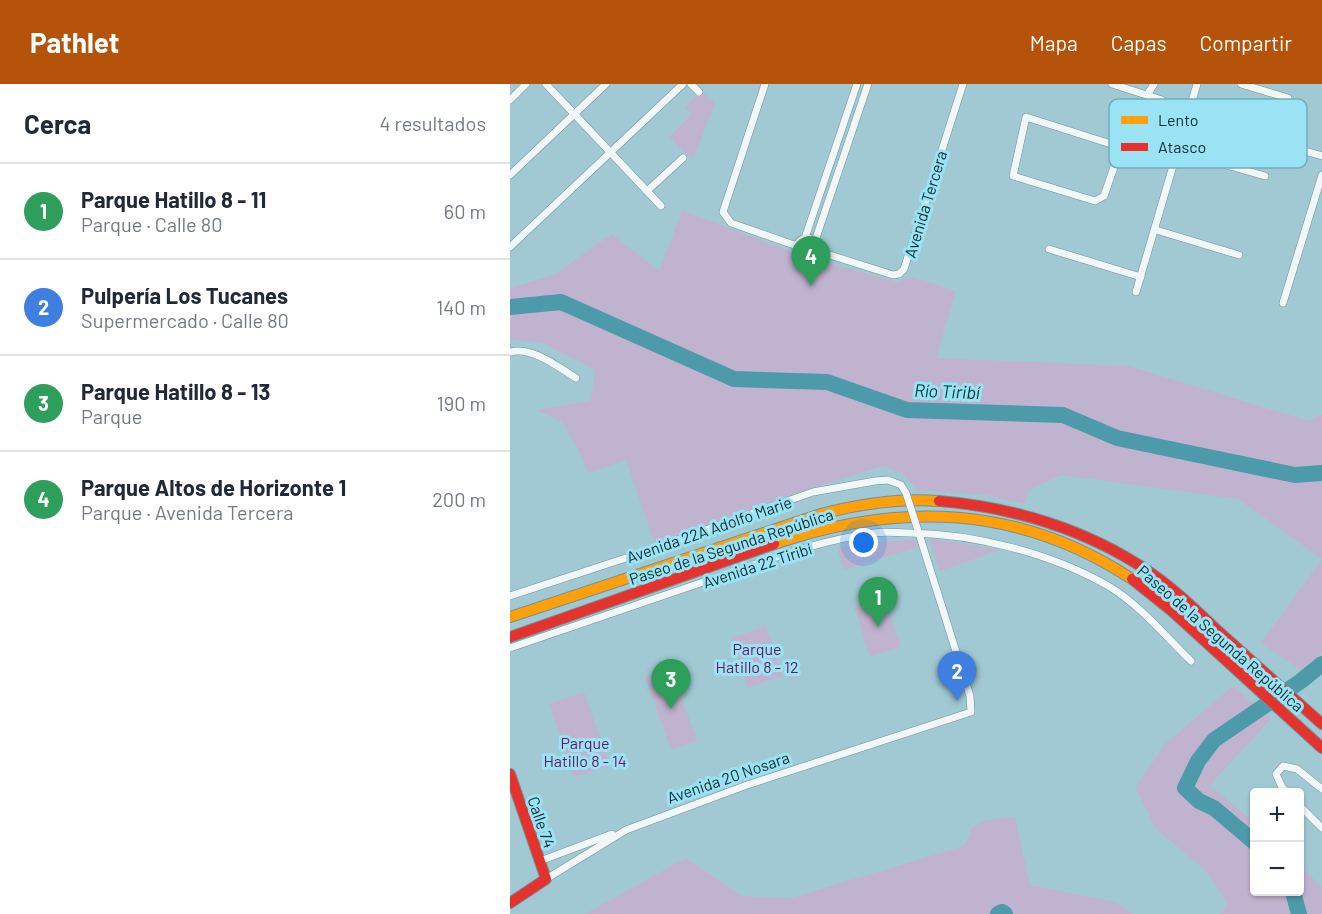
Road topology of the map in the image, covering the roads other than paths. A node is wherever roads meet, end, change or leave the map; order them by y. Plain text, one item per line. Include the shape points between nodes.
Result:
1 (526, 84) edge
2 (546, 84) edge
3 (606, 84) edge
4 (683, 84) edge
5 (691, 84) edge
6 (765, 84) edge
7 (857, 84) edge
8 (868, 84) edge
9 (963, 84) edge
10 (1112, 84) edge
11 (1154, 84) edge
12 (1197, 84) edge
13 (1241, 84) edge
14 (699, 92) dead end
15 (1147, 95) junction
16 (1288, 98) dead end
17 (1159, 99) edge
18 (1192, 99) edge
19 (510, 100) edge
20 (574, 115) junction
21 (1109, 143) edge
22 (1307, 152) edge
23 (610, 153) junction
24 (1322, 156) edge
25 (683, 158) dead end
26 (1114, 168) edge
27 (1173, 168) edge
28 (1236, 168) edge
29 (510, 175) edge
30 (1264, 176) dead end
31 (1322, 176) edge
32 (647, 191) junction
33 (661, 206) dead end
34 (1156, 230) junction
35 (805, 238) junction
36 (814, 241) junction
37 (797, 246) junction
38 (510, 247) edge
39 (1049, 249) dead end
40 (817, 251) junction
41 (1239, 255) dead end
42 (1141, 277) junction
43 (1136, 292) dead end
44 (1283, 303) dead end
45 (510, 352) edge
46 (576, 378) dead end
47 (918, 533) junction
48 (510, 596) edge
49 (510, 617) edge
50 (510, 637) edge
51 (510, 648) edge
52 (1191, 661) dead end
53 (1322, 724) edge
54 (1319, 745) edge
55 (510, 774) edge
56 (1285, 788) edge
57 (1322, 789) edge
58 (1304, 811) edge
59 (1322, 828) edge
60 (626, 830) junction
61 (540, 861) junction
62 (546, 879) junction
63 (510, 903) edge

1 - 19 street
2 - 20 street
3 - 20 street
4 - 23 street
5 - 14 street
6 - 37 street via 723,212 731,223
7 - 35 street
8 - 36 street
9 - 40 street, Avenida Tercera via 904,269 893,275
10 - 15 street
11 - 15 street
12 - 18 street
13 - 16 street
15 - 17 street
20 - 23 street
20 - 29 street
21 - 26 street via 1026,117 1013,176 1095,201 1104,196
22 - 24 street
23 - 32 street
23 - 38 street
25 - 32 street
27 - 34 street
28 - 30 street
31 - 44 street
32 - 33 street
34 - 41 street
34 - 42 street
35 - 36 street
35 - 37 street
36 - 40 street
37 - 40 street via 800,256 806,259
39 - 42 street
42 - 43 street
45 - 46 street via 518,350 541,358
47 - 48 street, Avenida 22A Adolfo Marie, bridge via 901,485 875,481 813,492
47 - 51 street, Avenida 22 Tiribí via 876,532 833,540
47 - 52 street, Avenida 22 Tiribí via 1011,548 1052,561 1111,588
47 - 60 street, Avenida 20 Nosara via 970,696 970,712 747,785
49 - 53 main road, Paseo de la Segunda República via 809,517 859,505 930,500 986,506 1051,524 1137,564
50 - 54 main road, Paseo de la Segunda República via 803,535 873,519 932,515 1008,524 1053,538 1131,577
55 - 61 main road, Calle 74
56 - 57 street via 1276,774 1283,766 1289,766
58 - 59 street
60 - 61 street
60 - 62 street, Avenida 20 Nosara
61 - 62 main road, Calle 74
62 - 63 main road, Avenida 20 Nosara

